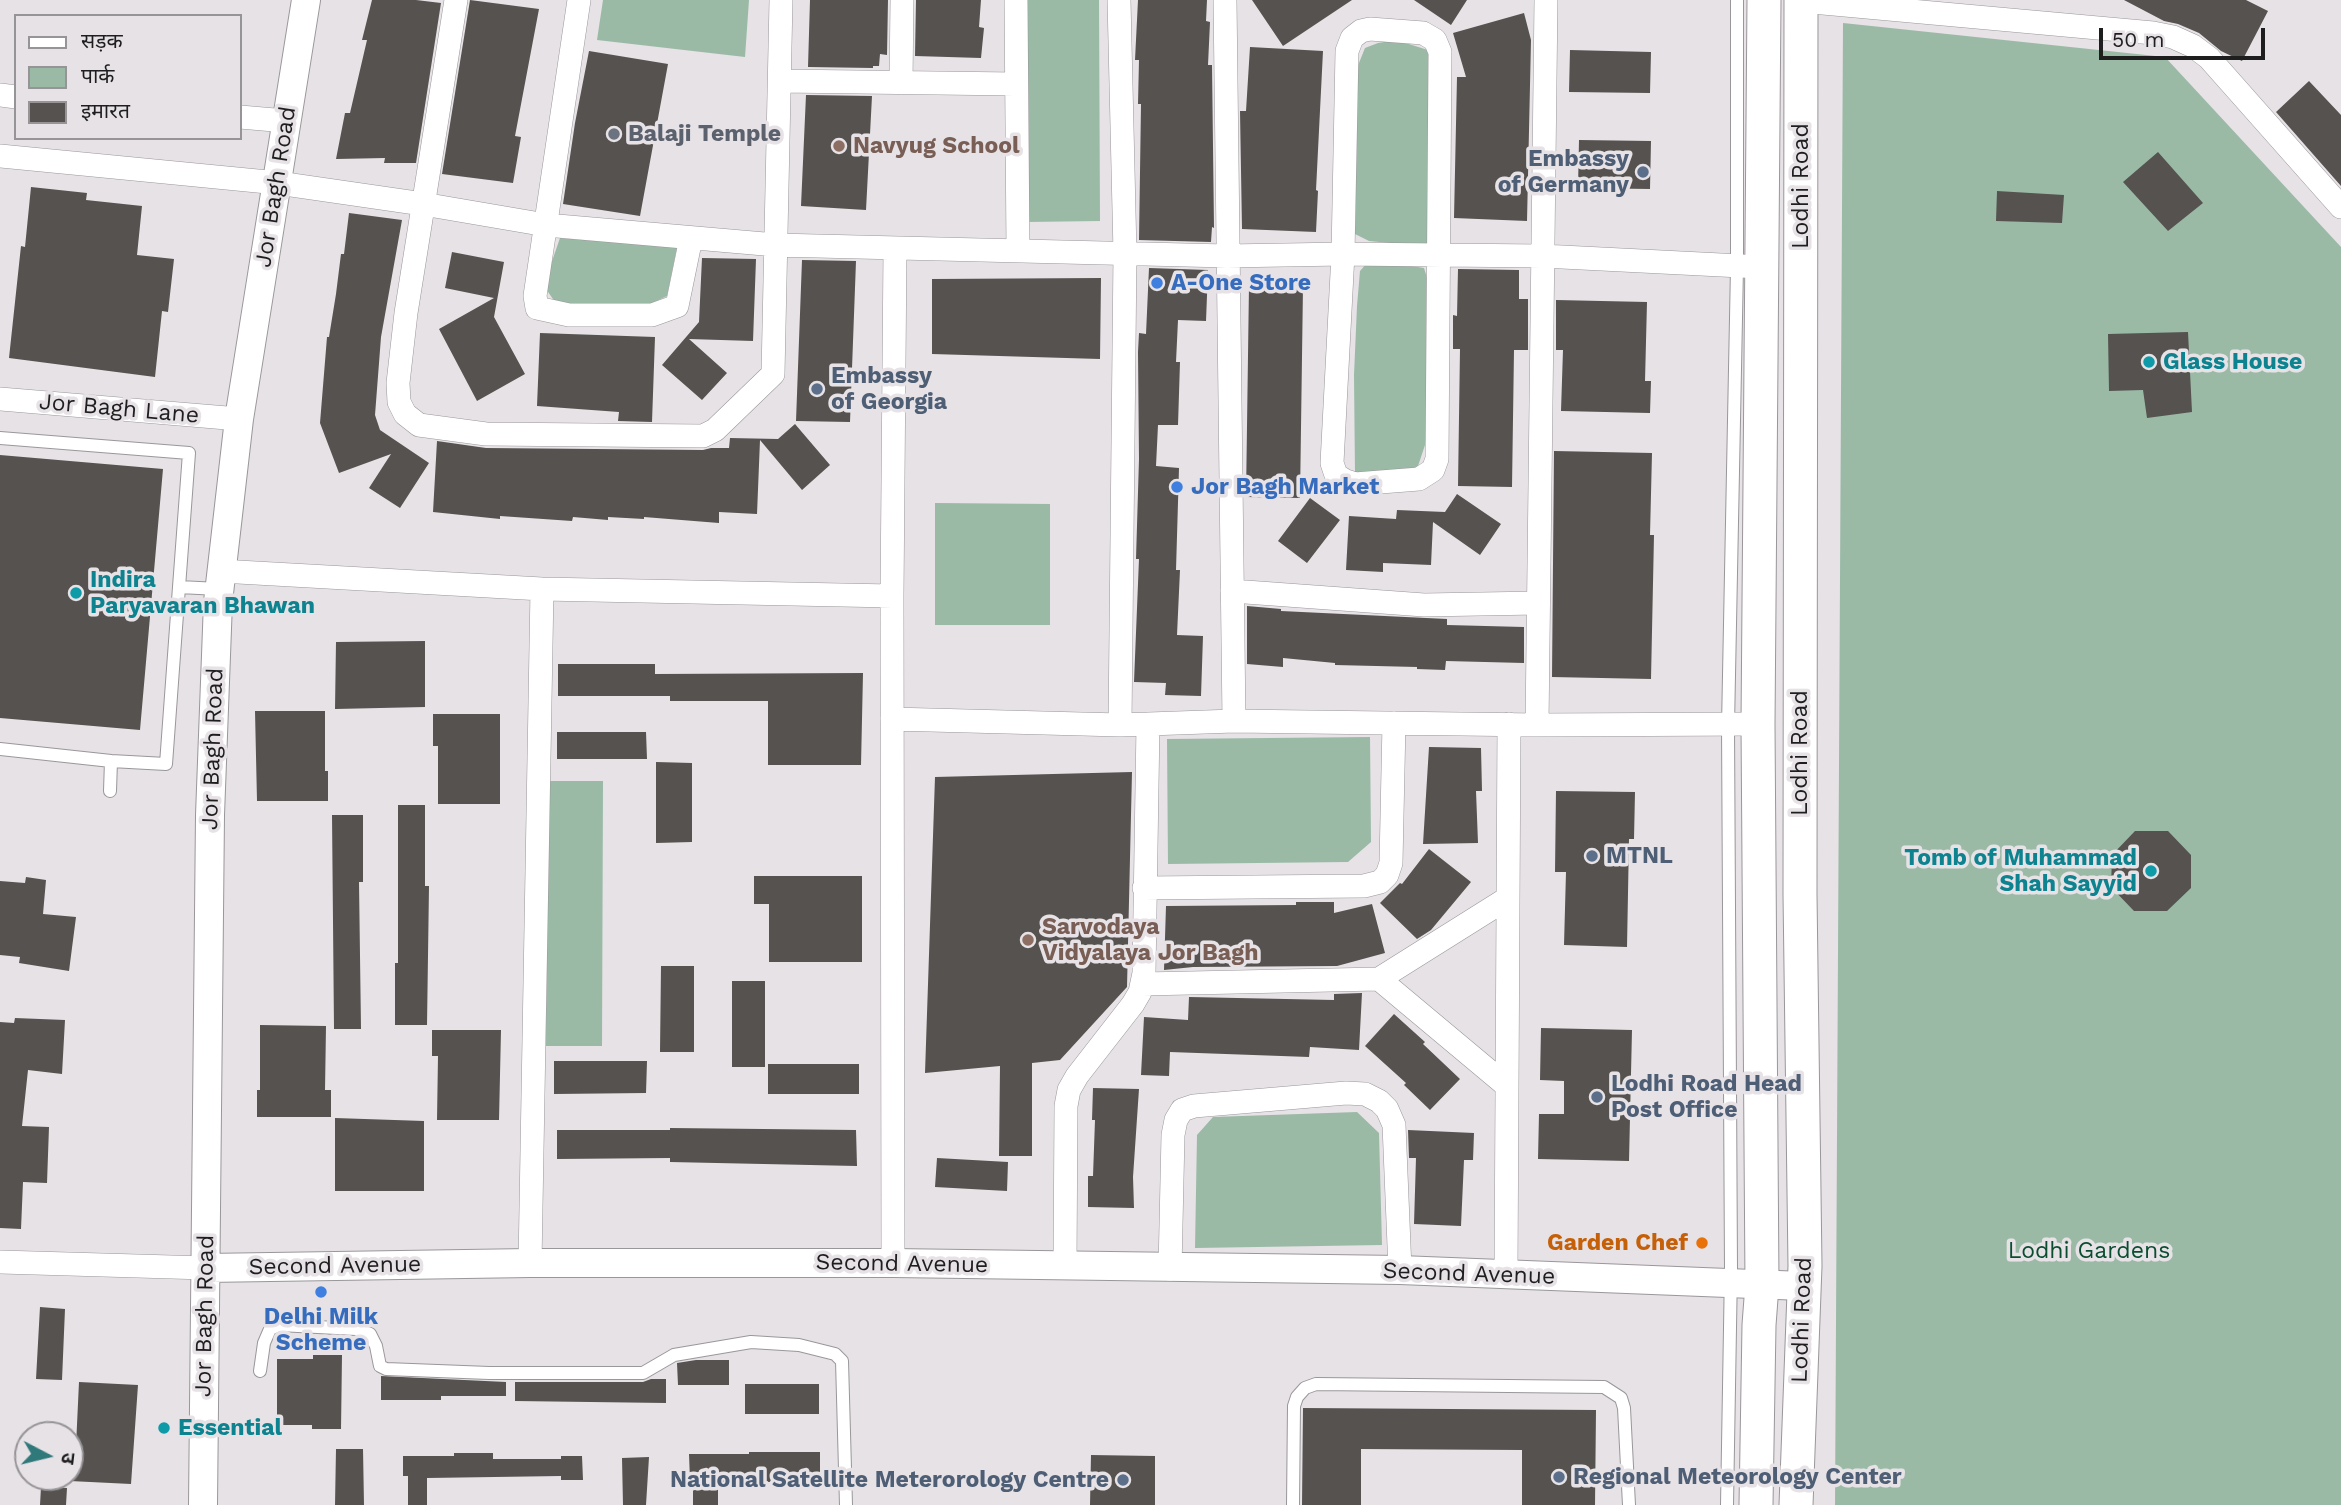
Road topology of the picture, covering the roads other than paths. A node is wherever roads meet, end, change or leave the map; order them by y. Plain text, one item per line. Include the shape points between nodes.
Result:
1 (306, 0) edge
2 (456, 0) edge
3 (579, 0) edge
4 (781, 0) edge
5 (902, 0) edge
6 (1016, 0) edge
7 (1119, 0) edge
8 (1225, 0) edge
9 (1546, 0) edge
10 (1737, 0) edge
11 (1764, 0) edge
12 (1801, 1) edge
13 (780, 81) junction
14 (901, 83) junction
15 (1015, 84) junction
16 (242, 117) edge
17 (286, 121) junction
18 (0, 156) edge
19 (278, 183) junction
20 (424, 204) junction
21 (2341, 207) edge
22 (546, 225) junction
23 (691, 238) junction
24 (776, 245) junction
25 (895, 249) junction
26 (1018, 251) junction
27 (1125, 253) junction
28 (1343, 254) junction
29 (1227, 256) junction
30 (1440, 256) junction
31 (1542, 256) junction
32 (1749, 267) junction
33 (0, 399) edge
34 (239, 419) junction
35 (0, 438) edge
36 (219, 580) junction
37 (178, 587) junction
38 (542, 589) junction
39 (1232, 591) junction
40 (891, 596) junction
41 (1538, 603) junction
42 (892, 719) junction
43 (1234, 721) junction
44 (1394, 723) junction
45 (1149, 724) junction
46 (1509, 724) junction
47 (1120, 725) junction
48 (1537, 725) junction
49 (1743, 725) junction
50 (0, 749) edge
51 (111, 761) junction
52 (110, 791) dead end
53 (1144, 888) junction
54 (1508, 898) junction
55 (1379, 979) junction
56 (1143, 984) junction
57 (1507, 1086) junction
58 (0, 1262) edge
59 (530, 1263) junction
60 (893, 1263) junction
61 (1065, 1266) junction
62 (206, 1268) junction
63 (1170, 1269) junction
64 (1401, 1270) junction
65 (1506, 1275) junction
66 (1746, 1285) junction
67 (1803, 1286) junction
68 (260, 1371) dead end
69 (203, 1505) edge
70 (846, 1505) edge
71 (1293, 1505) edge
72 (1629, 1505) edge
73 (1727, 1505) edge
74 (1756, 1505) edge
75 (1796, 1505) edge

1 - 17 street, Jor Bagh Road
2 - 20 street
3 - 22 street
4 - 13 street
5 - 14 street
6 - 15 street
7 - 27 street
8 - 29 street
9 - 31 street
10 - 32 lane
11 - 32 main road, Lodhi Road
12 - 21 street via 2173,37 2209,58
12 - 67 main road, Lodhi Road
13 - 14 street
13 - 24 street
14 - 15 street
15 - 26 street
16 - 17 street
17 - 19 street, Jor Bagh Road
18 - 19 street
19 - 20 street
19 - 34 street, Jor Bagh Road
20 - 22 street
20 - 24 street via 406,313 399,402 419,425 486,434 710,434 773,374
22 - 23 street
22 - 23 street via 534,296 537,308 569,315 652,315 677,306
23 - 24 street
24 - 25 street
25 - 26 street
25 - 40 street
26 - 27 street
27 - 29 street
27 - 47 street
28 - 29 street
28 - 30 street
28 - 30 street via 1347,51 1352,38 1370,29 1423,33 1435,40 1440,52
28 - 30 street via 1332,463 1336,475 1355,484 1419,479 1433,470 1437,459
29 - 39 street
30 - 31 street
31 - 32 street
31 - 41 street
32 - 49 main road, Lodhi Road
33 - 34 street, Jor Bagh Lane
34 - 36 street, Jor Bagh Road
35 - 37 lane via 189,453
36 - 37 lane
36 - 38 street
36 - 62 street, Jor Bagh Road via 210,815
37 - 51 lane via 166,764
38 - 40 street
38 - 59 street
39 - 41 street via 1424,605
39 - 43 street
40 - 42 street
41 - 48 street
42 - 47 street
42 - 60 street
43 - 44 street
43 - 45 street
44 - 46 street
44 - 53 street via 1391,863 1380,882 1364,886
45 - 47 street
45 - 53 street
46 - 48 street
46 - 54 street
48 - 49 street
49 - 66 main road, Lodhi Road
50 - 51 lane
51 - 52 lane
53 - 56 street
54 - 55 street
54 - 57 street
55 - 56 street
55 - 57 street
56 - 61 street via 1069,1090
57 - 65 street
58 - 62 street, Second Avenue
59 - 60 street, Second Avenue
59 - 62 street, Second Avenue
60 - 61 street, Second Avenue
61 - 63 street, Second Avenue
62 - 69 street, Jor Bagh Road
63 - 64 street, Second Avenue
63 - 64 street via 1173,1135 1182,1110 1346,1093 1365,1094 1379,1101 1394,1125
64 - 65 street, Second Avenue
65 - 66 street, Second Avenue
66 - 67 street, Second Avenue
66 - 73 lane
66 - 74 main road, Lodhi Road via 1759,1325
67 - 75 main road, Lodhi Road
68 - 70 lane via 264,1343 270,1329 279,1325 356,1329 370,1334 380,1366 386,1369 489,1373 643,1373 674,1355 751,1342 799,1345 835,1354 842,1361
71 - 72 lane via 1294,1406 1305,1388 1316,1384 1604,1387 1621,1398 1624,1408

